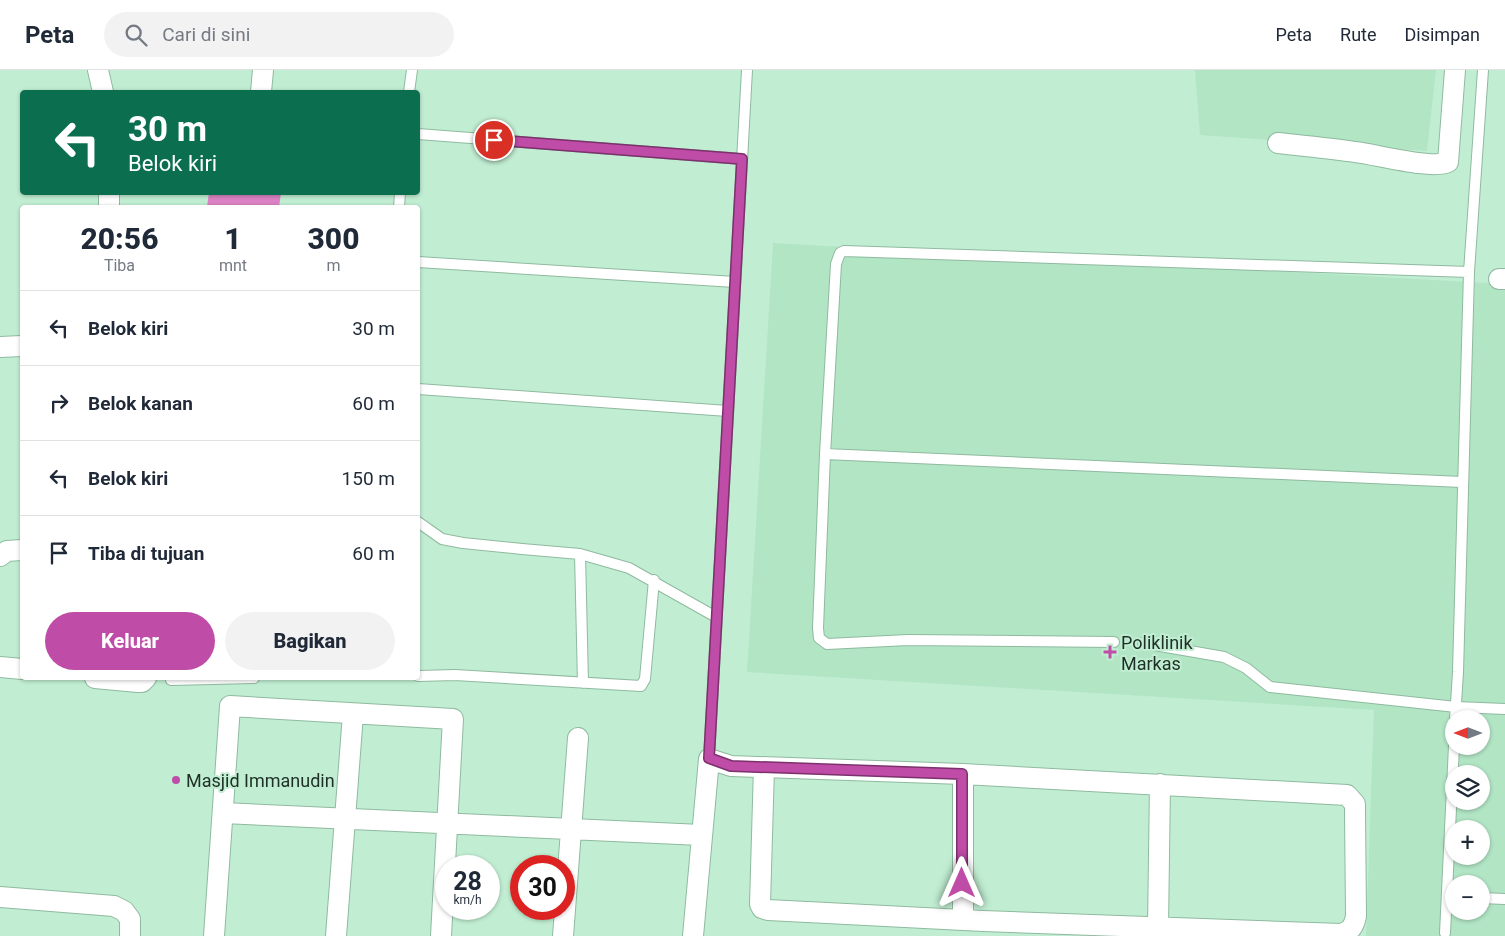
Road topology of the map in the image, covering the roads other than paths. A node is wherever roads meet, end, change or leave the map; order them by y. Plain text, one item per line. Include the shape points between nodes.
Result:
1 (98, 70) edge
2 (263, 70) edge
3 (412, 70) edge
4 (747, 70) edge
5 (1455, 70) edge
6 (1483, 70) edge
7 (103, 90) edge
8 (261, 90) edge
9 (410, 90) edge
10 (420, 134) edge
11 (1278, 143) dead end
12 (742, 159) junction
13 (420, 262) edge
14 (1470, 272) junction
15 (735, 282) junction
16 (20, 346) edge
17 (0, 347) edge
18 (420, 389) edge
19 (728, 411) junction
20 (826, 454) junction
21 (1462, 482) junction
22 (420, 523) edge
23 (20, 550) edge
24 (580, 554) junction
25 (0, 556) edge
26 (654, 580) junction
27 (716, 617) junction
28 (1114, 642) dead end
29 (1143, 643) dead end
30 (0, 667) edge
31 (20, 669) edge
32 (420, 676) edge
33 (116, 680) edge
34 (144, 680) edge
35 (584, 683) junction
36 (1456, 707) junction
37 (1505, 709) edge
38 (1456, 710) edge
39 (353, 714) junction
40 (578, 738) dead end
41 (1454, 755) edge
42 (709, 758) junction
43 (764, 767) junction
44 (962, 774) junction
45 (1160, 784) junction
46 (223, 813) junction
47 (345, 818) junction
48 (447, 823) junction
49 (571, 828) junction
50 (701, 835) junction
51 (1451, 875) edge
52 (0, 897) edge
53 (1490, 898) edge
54 (1505, 899) edge
55 (962, 919) junction
56 (1447, 920) edge
57 (1158, 926) junction
58 (983, 928) edge
59 (1445, 933) dead end
60 (130, 936) edge
61 (214, 936) edge
62 (336, 936) edge
63 (441, 936) edge
64 (563, 936) edge
65 (693, 936) edge

1 - 7 street
2 - 8 street
3 - 9 lane
4 - 12 lane
5 - 11 street via 1448,162 1442,165
6 - 14 lane
10 - 12 lane
12 - 15 lane
13 - 15 lane
14 - 20 lane via 844,251 836,264
14 - 21 lane
15 - 19 lane
16 - 17 street
18 - 19 lane
19 - 27 lane
20 - 21 lane
20 - 28 lane via 818,628 819,638 827,644 908,640
21 - 36 lane
22 - 24 lane via 442,539
23 - 25 street via 7,551
24 - 26 lane via 629,568
24 - 35 lane
26 - 27 lane
26 - 35 lane via 643,684
27 - 42 lane
29 - 36 lane via 1224,656 1270,687
30 - 31 street
32 - 35 lane
33 - 34 street
36 - 37 lane
36 - 38 lane
39 - 46 street via 230,706
39 - 47 street
39 - 48 street via 453,719
40 - 49 street
41 - 51 lane
42 - 43 street via 731,766
42 - 50 street
43 - 44 street
43 - 55 street via 762,908
44 - 45 street
44 - 55 street
45 - 57 street
45 - 57 street via 1347,795 1355,804 1356,916 1351,929 1341,934
46 - 47 street
46 - 61 street
47 - 48 street
47 - 62 street
48 - 49 street
48 - 63 street
49 - 50 street
49 - 64 street
50 - 65 street
52 - 60 street via 114,906 130,918
53 - 54 lane
55 - 58 street
56 - 59 lane
57 - 58 street

